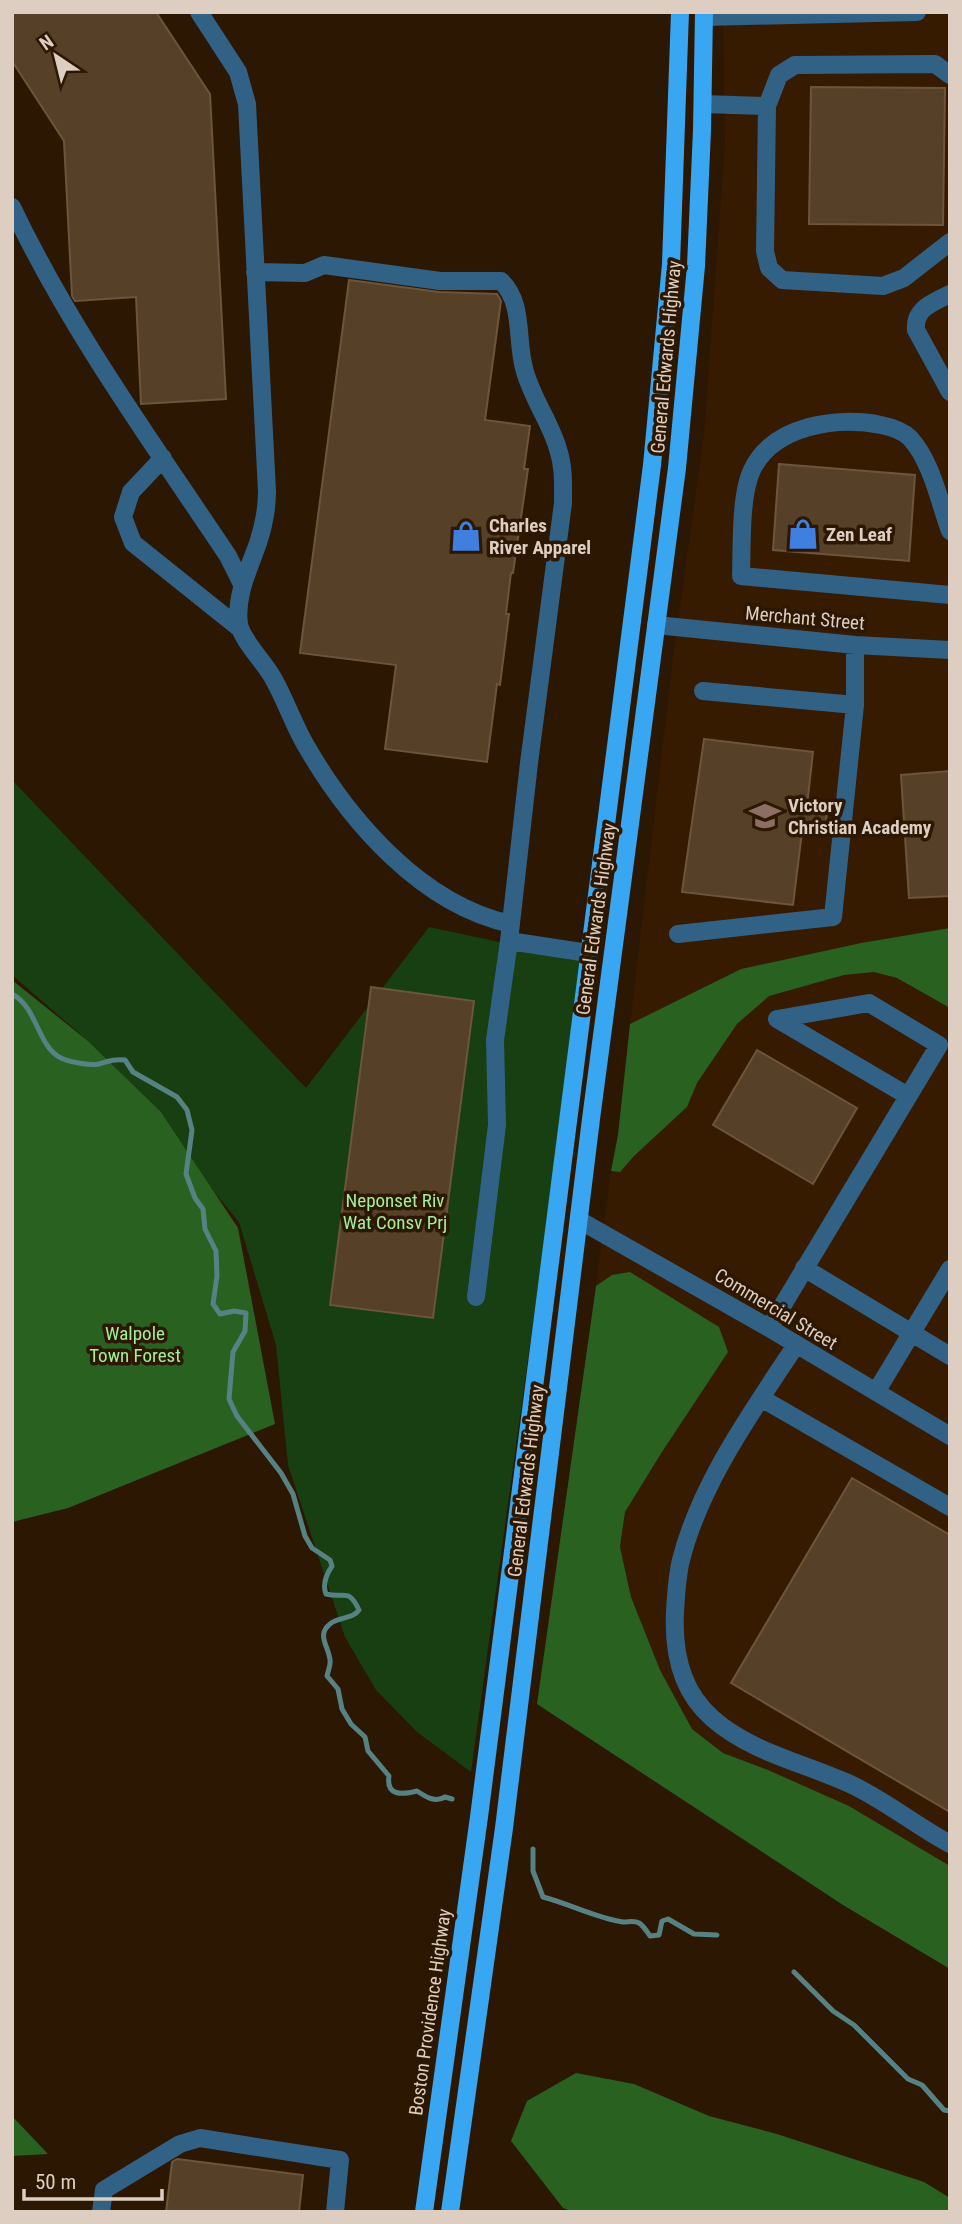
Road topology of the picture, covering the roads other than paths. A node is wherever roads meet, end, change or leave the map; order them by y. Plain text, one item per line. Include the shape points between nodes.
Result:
1 (199, 12) edge
2 (680, 12) edge
3 (917, 12) edge
4 (793, 14) edge
5 (704, 15) edge
6 (950, 75) edge
7 (703, 104) junction
8 (767, 106) junction
9 (12, 207) edge
10 (950, 242) edge
11 (256, 272) junction
12 (950, 295) edge
13 (950, 392) edge
14 (163, 458) junction
15 (950, 531) edge
16 (242, 584) junction
17 (950, 595) edge
18 (656, 625) junction
19 (239, 627) junction
20 (855, 645) junction
21 (950, 650) edge
22 (703, 691) dead end
23 (855, 705) junction
24 (510, 932) junction
25 (678, 934) dead end
26 (588, 953) junction
27 (944, 1048) edge
28 (908, 1096) junction
29 (579, 1220) junction
30 (804, 1268) junction
31 (950, 1269) edge
32 (476, 1297) dead end
33 (769, 1328) junction
34 (911, 1333) junction
35 (796, 1345) junction
36 (950, 1356) edge
37 (876, 1392) junction
38 (761, 1398) junction
39 (950, 1436) edge
40 (950, 1507) edge
41 (479, 1817) joint
42 (950, 1844) edge
43 (101, 2212) edge
44 (335, 2212) edge
45 (424, 2212) edge
46 (450, 2212) edge

1 - 11 street via 238,72 247,104
2 - 26 main road, General Edwards Highway via 666,331
3 - 4 street
4 - 5 street
5 - 7 main road, General Edwards Highway
6 - 8 street via 934,64 795,65 779,75
7 - 8 street
7 - 18 main road, General Edwards Highway via 691,334
8 - 10 street via 765,251 769,268 782,280 883,286 904,278
9 - 14 street via 38,262 106,376
11 - 16 street via 267,502 259,541
11 - 24 street via 305,272 324,265 440,281 501,281 511,290 524,369 564,472
12 - 13 street via 920,310 915,322
14 - 16 street
14 - 19 street via 131,492 122,517 133,543
15 - 17 street via 925,464 906,434 864,423 817,426 799,430 772,446 751,471 741,576
16 - 19 street
18 - 20 street, Merchant Street
18 - 29 main road, General Edwards Highway
19 - 24 street via 273,678 330,783 384,851 449,900
20 - 21 street, Merchant Street
20 - 23 street
22 - 23 street
23 - 25 street via 833,917
24 - 26 street
24 - 32 street via 495,1040 497,1125
26 - 41 main road, General Edwards Highway
27 - 28 street
27 - 28 street via 869,1003 777,1019
28 - 30 street
29 - 33 street, Commercial Street
29 - 46 main road, General Edwards Highway
30 - 33 street
30 - 34 street
31 - 34 street
33 - 35 street, Commercial Street
34 - 36 street
34 - 37 street
35 - 37 street, Commercial Street
35 - 38 street
37 - 39 street, Commercial Street
38 - 40 street
38 - 42 street via 715,1477 680,1561 674,1635 678,1663 690,1693 710,1718 738,1737 853,1786
41 - 45 main road, Boston Providence Highway
43 - 44 street via 104,2190 180,2144 200,2138 340,2160

